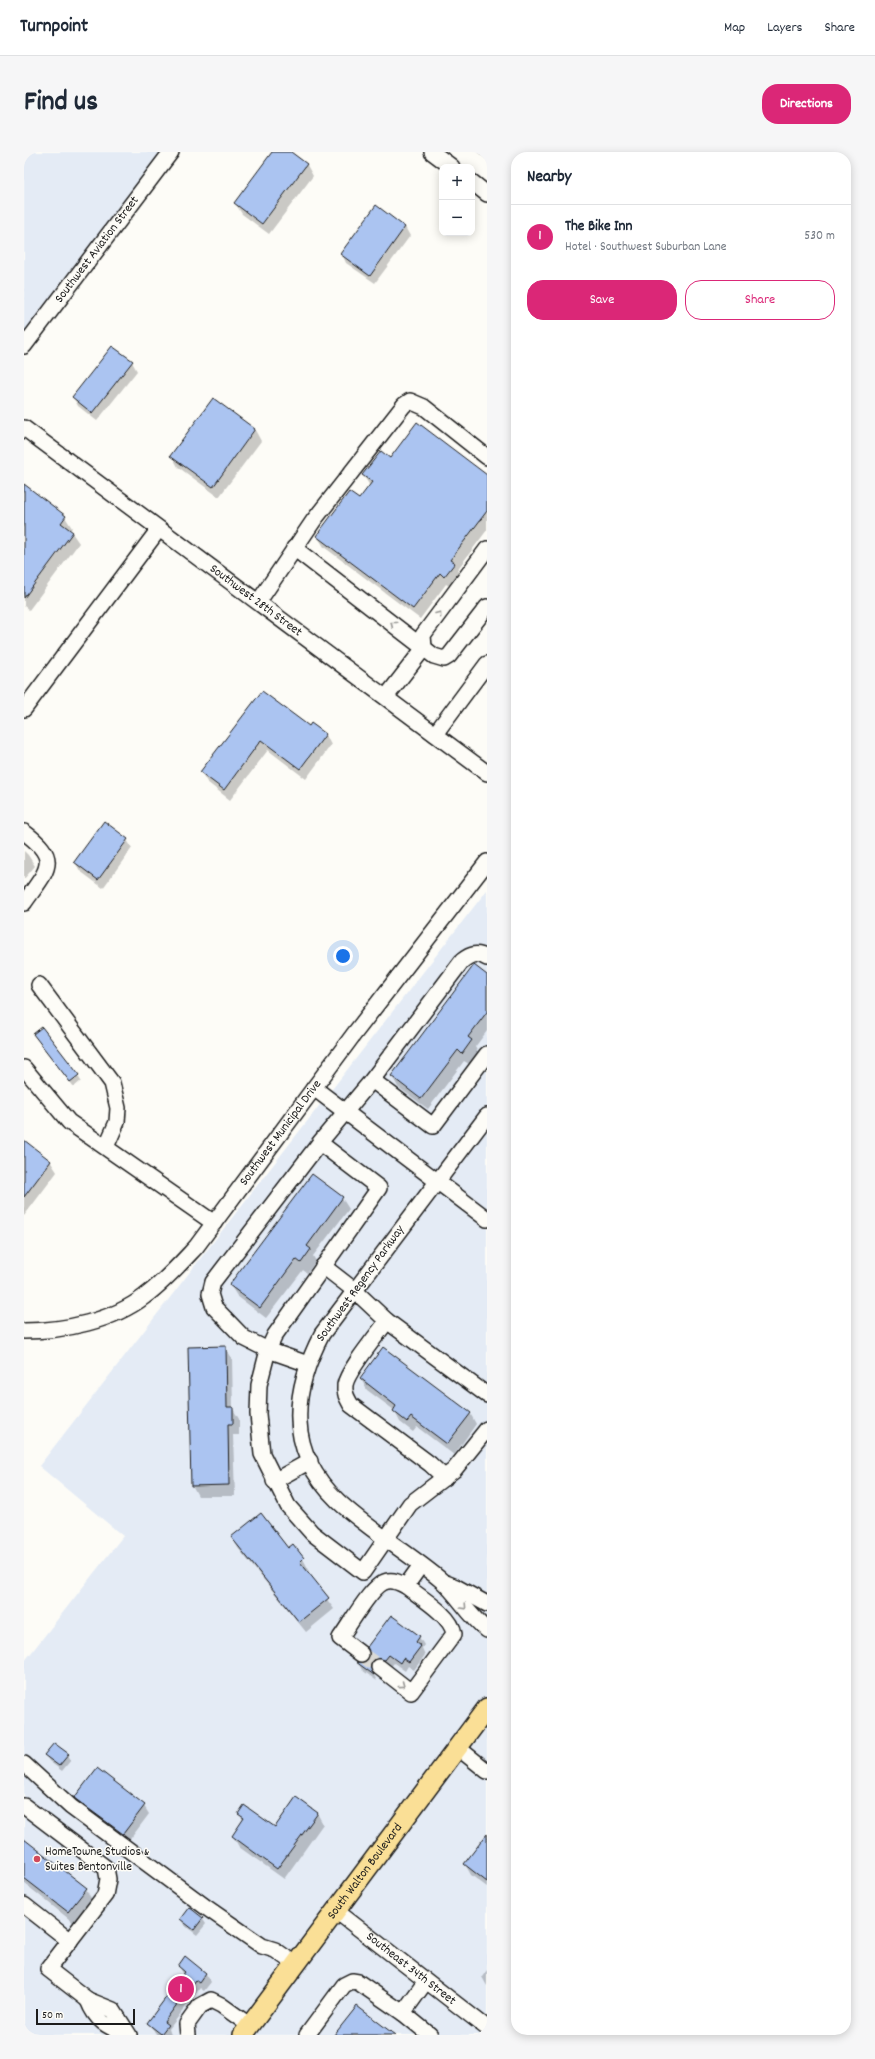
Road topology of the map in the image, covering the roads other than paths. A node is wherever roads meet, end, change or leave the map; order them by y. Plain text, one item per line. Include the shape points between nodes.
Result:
1 (170, 152) edge
2 (432, 152) edge
3 (449, 160) edge
4 (475, 184) edge
5 (487, 194) edge
6 (24, 346) edge
7 (24, 428) edge
8 (487, 456) edge
9 (159, 529) junction
10 (294, 548) junction
11 (487, 549) edge
12 (259, 602) junction
13 (487, 607) edge
14 (424, 648) junction
15 (487, 664) edge
16 (386, 697) junction
17 (24, 709) edge
18 (435, 734) junction
19 (487, 773) edge
20 (24, 832) edge
21 (487, 862) edge
22 (24, 903) edge
23 (487, 958) edge
24 (39, 985) dead end
25 (484, 1063) edge
26 (24, 1068) edge
27 (372, 1080) junction
28 (314, 1088) junction
29 (346, 1112) junction
30 (487, 1116) edge
31 (320, 1143) junction
32 (106, 1147) junction
33 (438, 1181) junction
34 (487, 1219) edge
35 (214, 1223) junction
36 (323, 1266) junction
37 (354, 1290) junction
38 (387, 1321) junction
39 (24, 1331) edge
40 (268, 1350) junction
41 (308, 1364) junction
42 (487, 1395) edge
43 (487, 1429) edge
44 (310, 1461) junction
45 (445, 1478) junction
46 (274, 1481) junction
47 (386, 1538) junction
48 (421, 1566) junction
49 (443, 1582) junction
50 (406, 1586) junction
51 (487, 1604) edge
52 (487, 1630) edge
53 (362, 1654) tunnel mouth
54 (379, 1667) tunnel mouth
55 (487, 1708) edge
56 (457, 1747) junction
57 (24, 1764) edge
58 (487, 1771) edge
59 (24, 1806) edge
60 (24, 1905) edge
61 (335, 1910) junction
62 (70, 1941) junction
63 (295, 1964) junction
64 (426, 1981) junction
65 (403, 2013) junction
66 (487, 2028) edge
67 (246, 2030) edge
68 (128, 2034) edge
69 (188, 2035) edge
70 (307, 2035) edge
71 (430, 2035) edge

1 - 6 street, Southwest Aviation Street
2 - 3 street
4 - 5 street
7 - 9 street, Southwest 28th Street
8 - 10 street via 424,407 410,401 404,405
9 - 12 street, Southwest 28th Street
9 - 17 street
10 - 12 street
14 -> 10 street
14 -> 11 street via 423,635
12 - 16 street, Southwest 28th Street
13 - 14 street via 449,656 444,659 434,656
14 - 16 street
15 - 18 street
16 - 18 street, Southwest 28th Street
18 - 19 street, Southwest 28th Street
20 - 22 street via 45,850 48,859 46,869
21 - 28 street, Southwest Municipal Drive
23 - 27 street via 481,954 470,955 462,961
24 - 32 street via 112,1083 117,1098 117,1122
25 - 27 street via 433,1126
26 - 32 street via 69,1122
27 - 29 street
28 - 29 street
28 - 35 street, Southwest Municipal Drive
29 - 31 street
29 - 33 street
30 - 33 street, Southwest Regency Parkway
31 - 36 street via 380,1188
31 - 40 street via 213,1282 210,1294 214,1307 244,1338
32 - 35 street
33 - 34 street
33 - 37 street, Southwest Regency Parkway
35 - 39 street, Southwest Municipal Drive via 182,1262 144,1297 110,1315 74,1327
36 - 37 street
36 - 40 street via 286,1316
37 - 38 street
37 - 41 street, Southwest Regency Parkway via 322,1334
38 - 42 street
38 - 45 street via 351,1371 345,1384 345,1395 351,1405
40 - 41 street
40 - 46 street via 259,1385 258,1414 262,1454
41 - 44 street, Southwest Regency Parkway via 300,1393 298,1423
43 - 45 street via 458,1466
44 - 46 street
44 - 47 street, Southwest Regency Parkway via 337,1500
45 - 47 street via 410,1504
46 - 47 street via 288,1506 312,1533 363,1572
47 - 48 street, Southwest Regency Parkway
48 - 49 street, Southwest Regency Parkway
48 - 50 street
49 - 51 street, Southwest Regency Parkway
49 -> 52 street, Southwest Regency Parkway
50 - 53 street via 398,1581 387,1581 378,1585 340,1638
54 -> 50 street via 411,1692 454,1634 454,1626
55 - 56 main road, South Walton Boulevard
56 - 58 street
56 - 61 main road, South Walton Boulevard
57 - 63 street via 71,1807 207,1908 262,1946 275,1950
59 - 62 street via 106,1868 108,1879 105,1895
60 - 62 street
61 - 63 main road, South Walton Boulevard
61 - 64 street, Southeast 34th Street
62 - 68 street via 48,1970 88,2000 93,2012 102,2022
63 - 67 main road, South Walton Boulevard
64 - 65 street
64 - 66 street, Southeast 34th Street
65 - 70 street via 358,1982 352,1981 344,1985
65 - 71 street
67 - 69 street via 222,2005 211,2000 200,2006 187,2024

